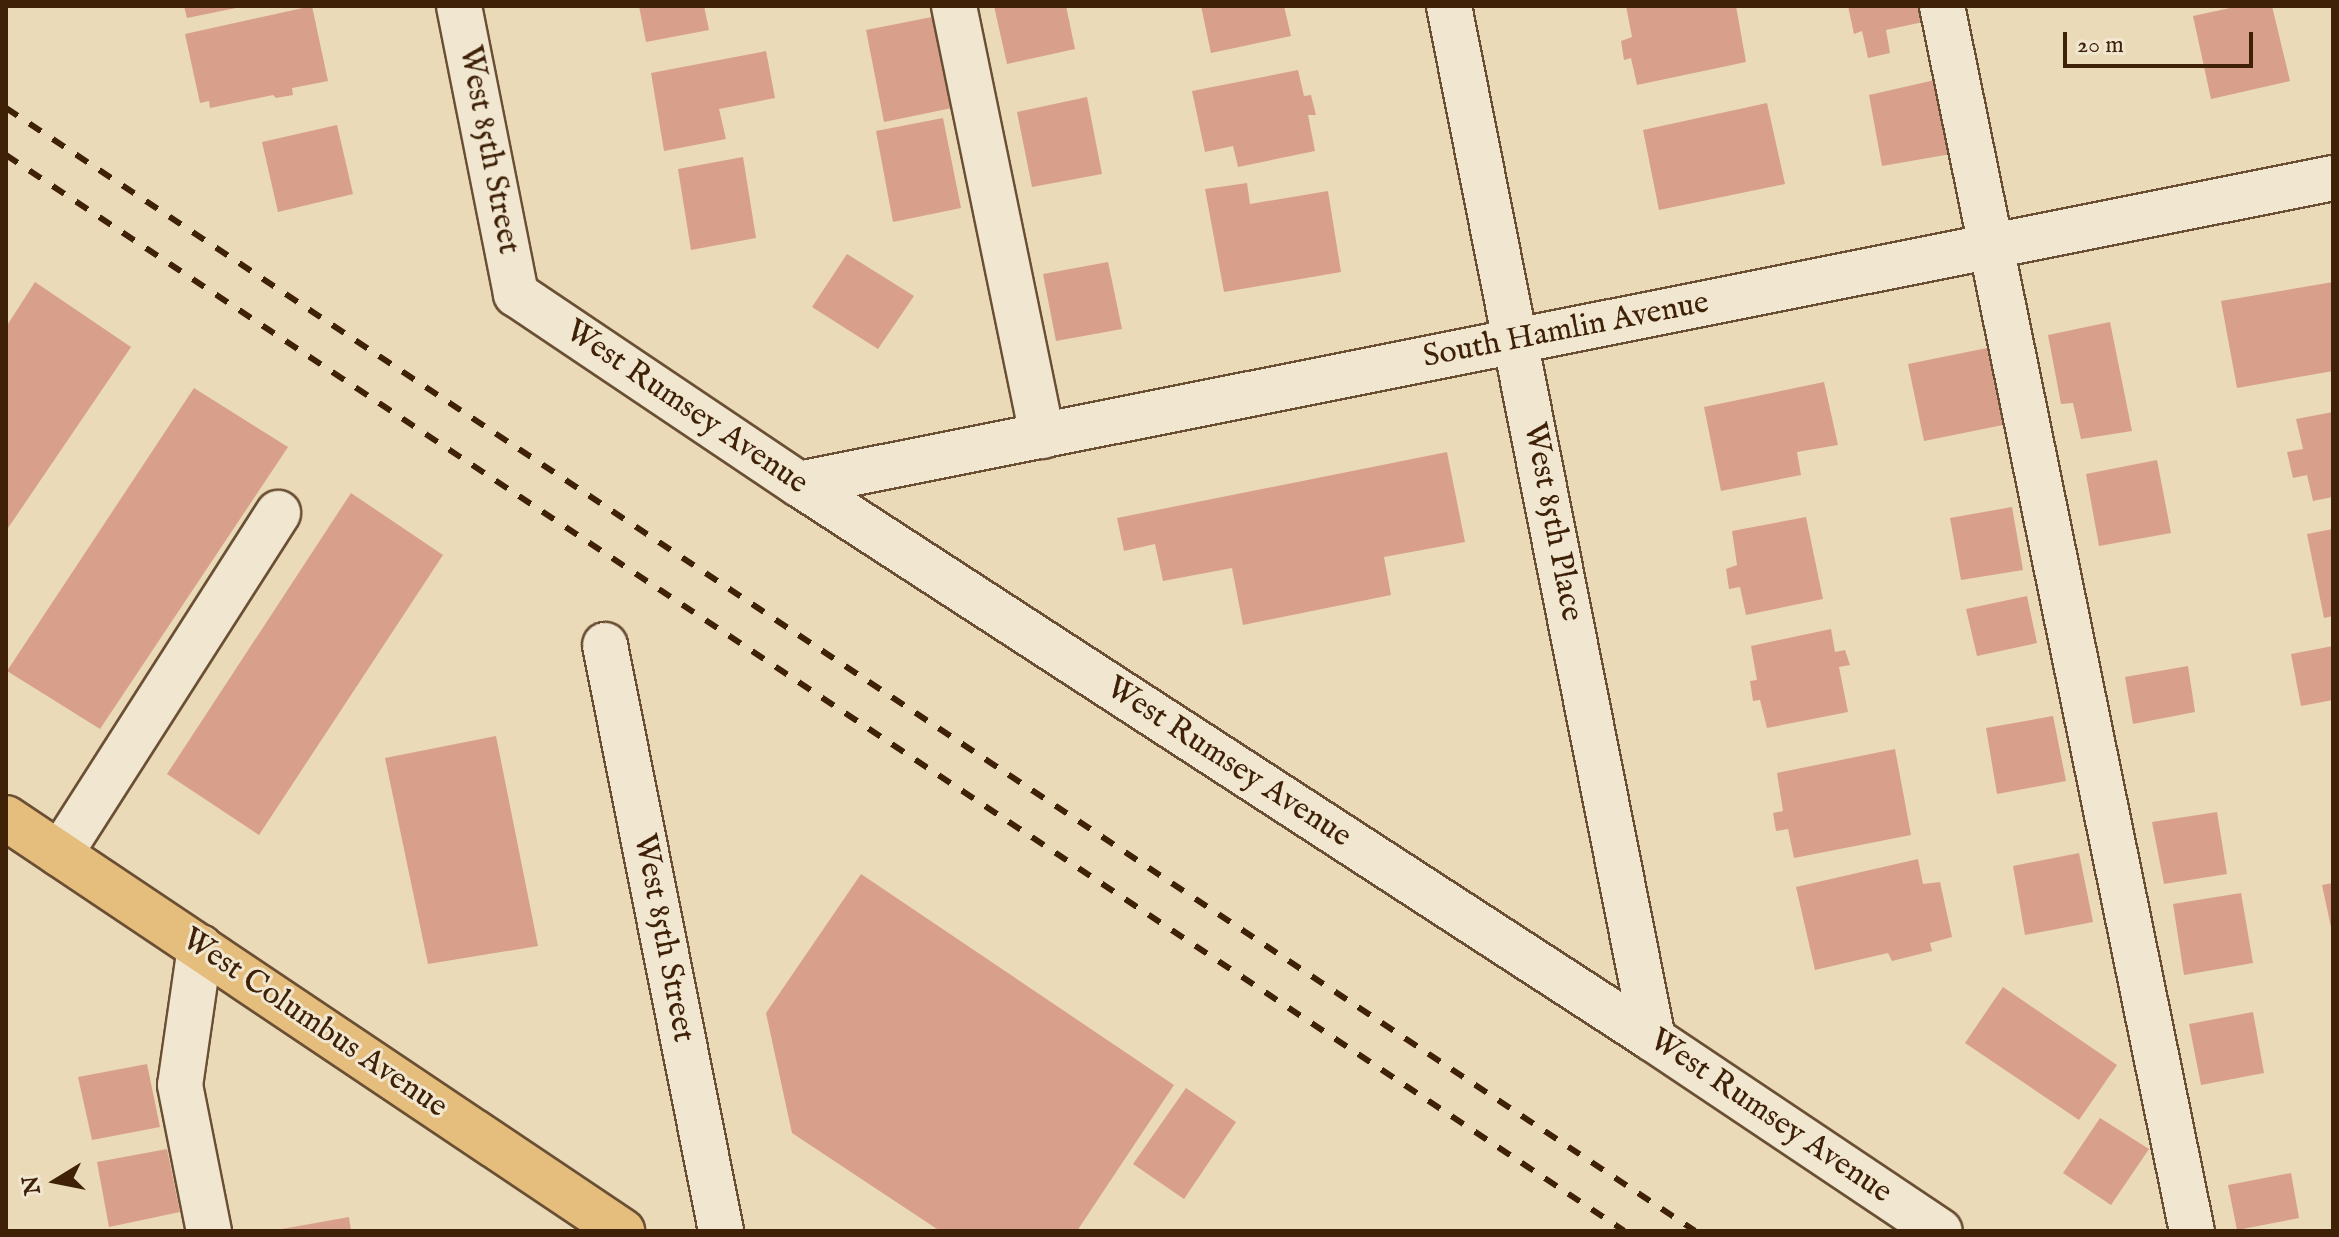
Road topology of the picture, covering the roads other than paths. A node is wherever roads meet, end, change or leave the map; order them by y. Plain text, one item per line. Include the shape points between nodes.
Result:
1 (459, 6) edge
2 (954, 6) edge
3 (1449, 6) edge
4 (1942, 6) edge
5 (2333, 178) edge
6 (1991, 246) junction
7 (516, 294) joint
8 (1516, 340) junction
9 (1042, 436) junction
10 (799, 484) junction
11 (278, 513) dead end
12 (605, 645) dead end
13 (6, 818) edge
14 (60, 854) junction
15 (200, 947) junction
16 (1653, 1039) junction
17 (209, 1231) edge
18 (622, 1231) edge
19 (721, 1231) edge
20 (1940, 1231) edge
21 (2192, 1231) edge

1 - 7 street, West 85th Street
2 - 9 street
3 - 8 street, West 85th Place
4 - 6 street
5 - 6 street, South Hamlin Avenue
6 - 8 street, South Hamlin Avenue
6 - 21 street
7 - 10 street, West Rumsey Avenue
8 - 9 street, South Hamlin Avenue
8 - 16 street, West 85th Place
9 - 10 street, South Hamlin Avenue
10 - 16 street, West Rumsey Avenue
11 - 14 street
12 - 19 street, West 85th Street
13 - 14 main road, West Columbus Avenue
14 - 15 main road, West Columbus Avenue
15 - 17 street via 180,1085
15 - 18 main road, West Columbus Avenue
16 - 20 street, West Rumsey Avenue

